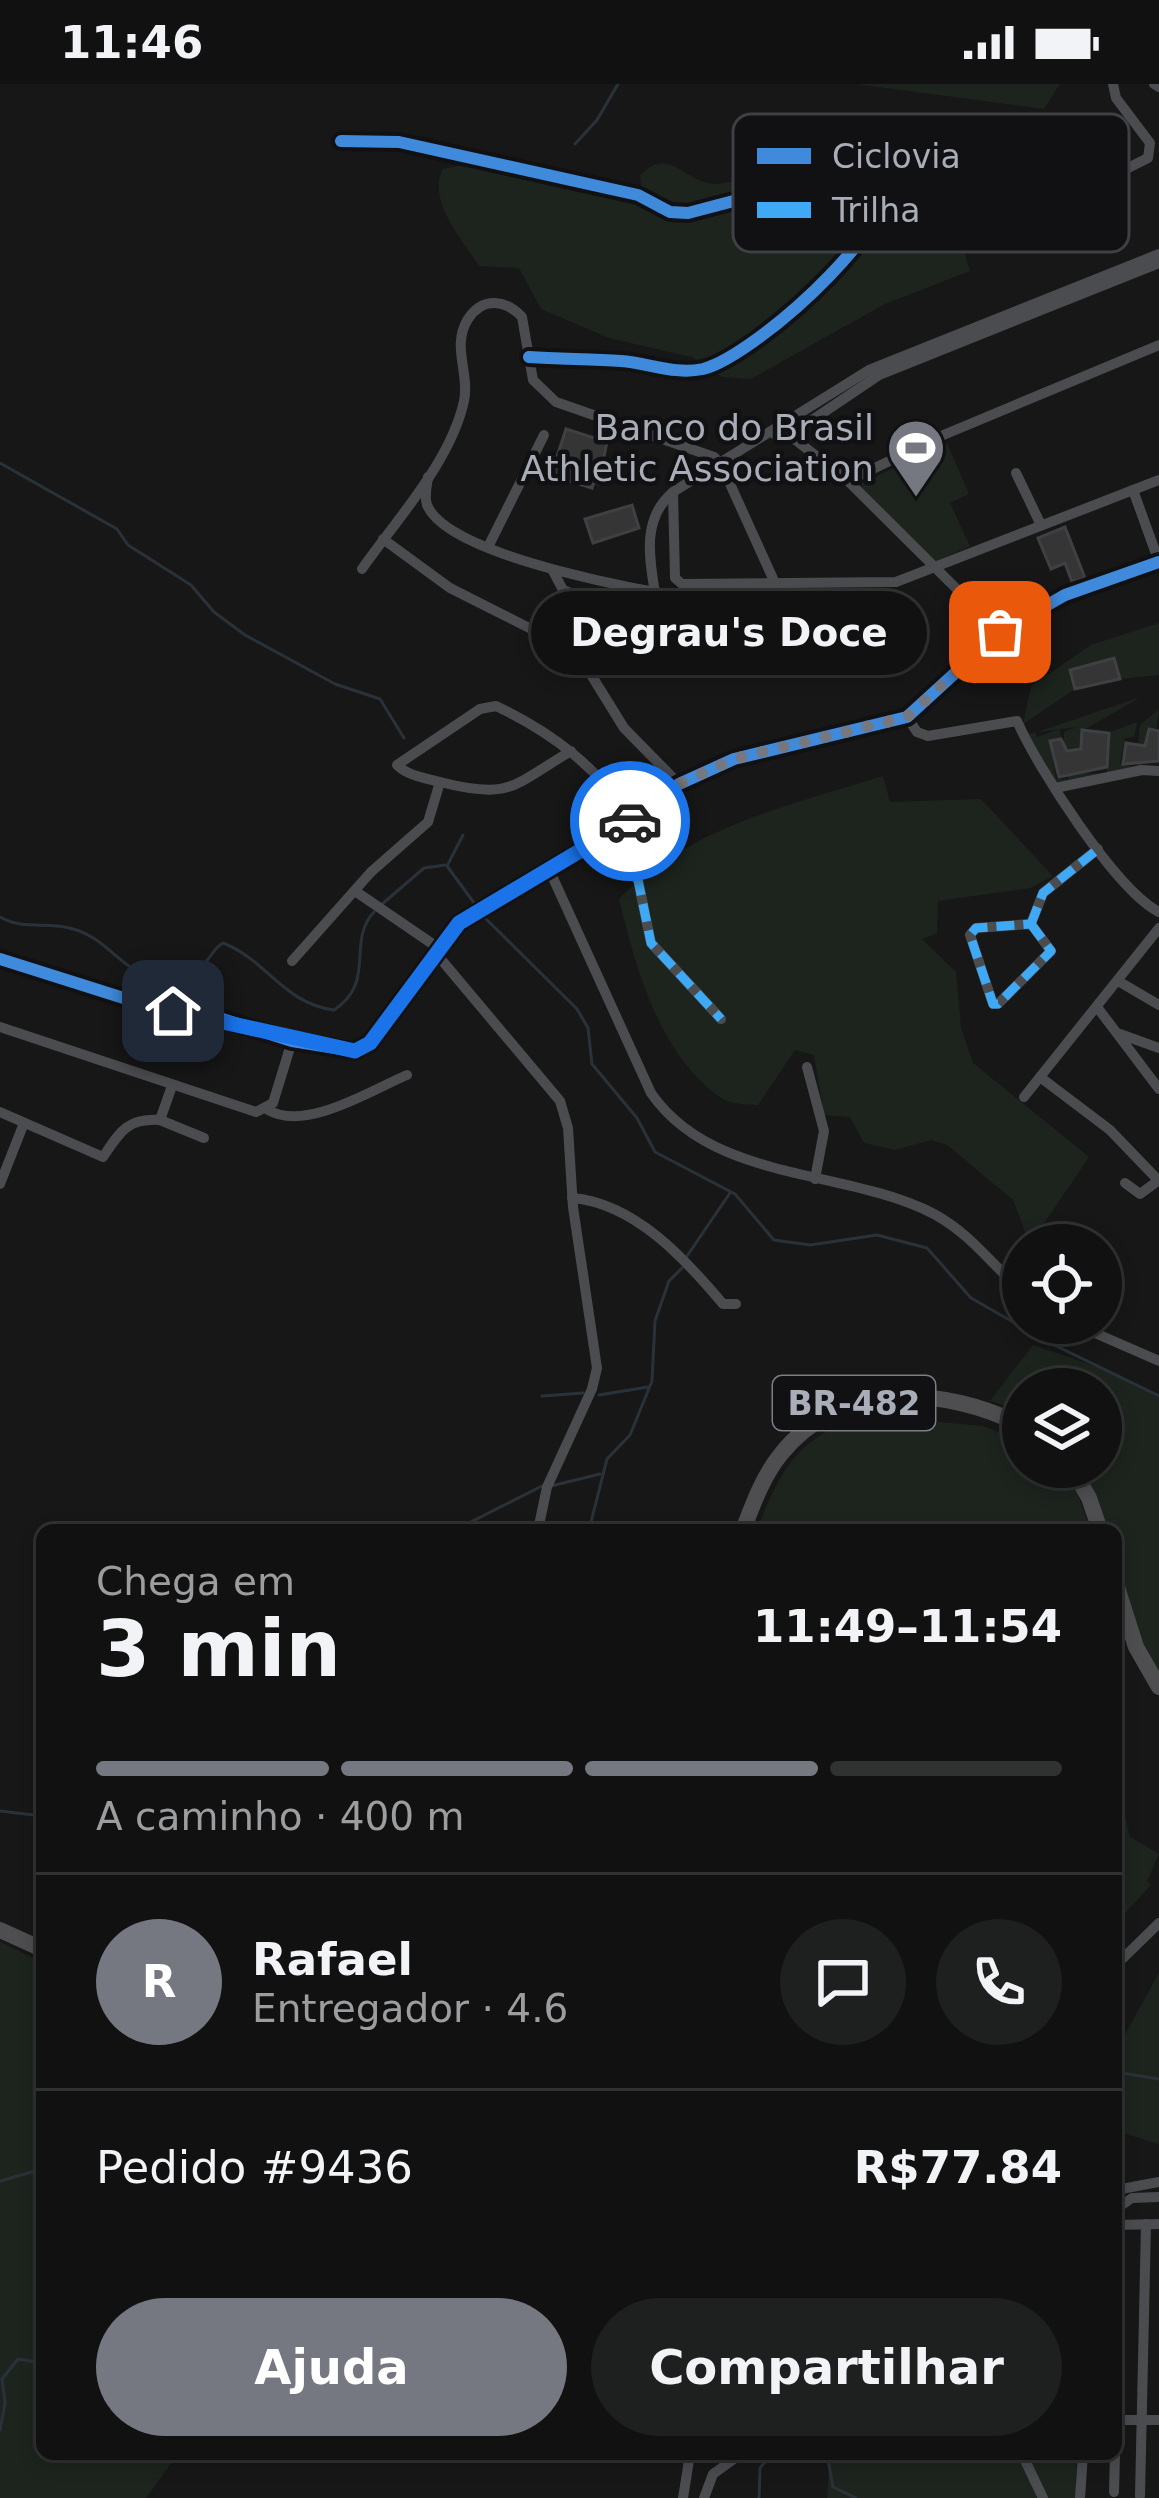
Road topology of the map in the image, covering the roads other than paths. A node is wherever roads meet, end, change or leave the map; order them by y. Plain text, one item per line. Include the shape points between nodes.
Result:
1 (1113, 84) edge
2 (1128, 114) edge
3 (1129, 115) edge
4 (340, 141) dead end
5 (1129, 164) edge
6 (733, 201) edge
7 (847, 252) edge
8 (1159, 254) edge
9 (1159, 263) edge
10 (1129, 270) junction
11 (1159, 345) edge
12 (529, 357) junction
13 (781, 432) junction
14 (544, 435) dead end
15 (721, 464) junction
16 (428, 473) junction
17 (1016, 473) dead end
18 (1159, 480) edge
19 (848, 481) junction
20 (1133, 490) junction
21 (673, 492) junction
22 (1041, 525) junction
23 (383, 539) junction
24 (489, 545) junction
25 (1159, 562) edge
26 (937, 568) junction
27 (362, 569) dead end
28 (554, 571) junction
29 (776, 583) junction
30 (656, 593) junction
31 (716, 602) dead end
32 (634, 620) dead end
33 (1000, 632) junction
34 (907, 717) junction
35 (571, 751) junction
36 (1159, 771) edge
37 (440, 782) junction
38 (679, 784) junction
39 (1055, 788) junction
40 (632, 820) junction
41 (602, 837) junction
42 (1098, 849) junction
43 (548, 867) junction
44 (356, 891) junction
45 (1159, 913) edge
46 (1031, 924) junction
47 (1159, 928) edge
48 (435, 949) junction
49 (0, 959) edge
50 (292, 961) dead end
51 (1118, 981) junction
52 (1159, 1005) edge
53 (1097, 1007) junction
54 (721, 1019) dead end
55 (0, 1027) edge
56 (1117, 1032) junction
57 (292, 1041) junction
58 (1159, 1048) edge
59 (807, 1067) dead end
60 (407, 1076) dead end
61 (1040, 1077) junction
62 (172, 1086) junction
63 (1159, 1089) edge
64 (1024, 1096) dead end
65 (268, 1109) junction
66 (0, 1112) edge
67 (160, 1120) junction
68 (25, 1123) junction
69 (204, 1138) dead end
70 (815, 1179) junction
71 (1159, 1181) edge
72 (1125, 1183) dead end
73 (0, 1184) edge
74 (572, 1198) junction
75 (1002, 1269) edge
76 (736, 1304) dead end
77 (1120, 1344) edge
78 (1159, 1361) edge
79 (1002, 1419) edge
80 (1081, 1488) edge
81 (539, 1524) edge
82 (746, 1524) edge
83 (1097, 1524) edge
84 (1122, 1603) edge
85 (1159, 1688) edge
86 (1159, 1923) edge
87 (0, 1930) edge
88 (36, 1946) edge
89 (1122, 1960) edge
90 (1159, 2182) edge
91 (1122, 2189) edge
92 (1159, 2197) edge
93 (1122, 2205) edge
94 (1152, 2224) edge
95 (1122, 2225) edge
96 (1142, 2419) junction
97 (1122, 2420) edge
98 (1159, 2420) edge
99 (689, 2460) edge
100 (733, 2460) edge
101 (1025, 2460) edge
102 (1083, 2460) edge
103 (1115, 2460) edge
104 (1114, 2492) dead end
105 (1140, 2496) edge
106 (683, 2498) edge
107 (704, 2498) edge
108 (1043, 2498) edge
109 (1080, 2498) edge

1 - 2 street
3 - 5 street via 1151,153
4 - 6 street via 431,148 638,195 670,212
7 - 12 street via 787,320 736,355 691,370
8 - 10 street
9 - 10 street
10 - 13 street via 871,374
11 - 19 street
12 - 15 street via 533,380 556,402
12 - 16 street via 514,308 488,303 469,317 459,345 464,402
13 - 15 street
13 - 19 street
14 - 24 street
15 - 21 street
15 - 29 street
16 - 23 street
16 - 24 street via 425,496 436,518
17 - 22 street
18 - 20 street
19 - 26 street
20 - 22 street
20 - 25 street
21 - 29 street via 677,581
21 - 30 street via 651,530
22 - 26 street
23 - 27 street
23 - 38 street via 450,588 577,652 616,718
24 - 28 street
25 - 33 street via 1065,596
26 - 29 street via 889,584
26 - 33 street
28 - 30 street
28 - 32 street via 563,590
30 - 31 street
33 - 34 street
34 - 38 street via 734,759
34 - 39 street via 928,736 1017,721
35 - 37 street via 498,792
35 - 37 street via 490,705 397,765
35 - 40 street via 604,778
36 - 39 street
37 - 44 street via 428,822
38 - 40 street
39 - 42 street
40 - 41 street
41 - 43 street
41 - 54 street via 638,880 651,943
42 - 45 street
42 - 46 street via 1043,892
43 - 48 street via 471,914
43 - 70 street via 659,1105 709,1143
44 - 48 street
44 - 50 street
46 - 46 street via 970,935 993,1004 1051,951
47 - 51 street
48 - 57 street via 370,1043 342,1051
48 - 74 street via 560,1101
49 - 57 street
51 - 52 street
51 - 53 street
53 - 56 street
53 - 61 street
55 - 62 street
56 - 58 street
56 - 63 street
57 - 65 street
59 - 70 street via 824,1131
60 - 65 street via 311,1113
61 - 64 street
61 - 71 street via 1111,1130
62 - 65 street
62 - 67 street
66 - 68 street
67 - 68 street via 128,1124 103,1157
67 - 69 street
68 - 73 street
70 - 75 street via 933,1214
71 - 72 street via 1140,1194
74 - 76 street via 614,1209 685,1260 723,1304
74 - 81 street via 596,1378 547,1487
77 - 78 street
79 - 82 highway, BR-482 via 953,1402 880,1396 853,1403 779,1456
80 - 83 highway
84 - 85 highway
86 - 89 street
87 - 88 highway
90 - 91 street
92 - 93 street
94 - 95 street
94 - 96 street
96 - 97 street
96 - 98 street
96 - 105 street
99 - 106 street
100 - 107 street via 713,2474
101 - 108 street
102 - 109 street
103 - 104 street

